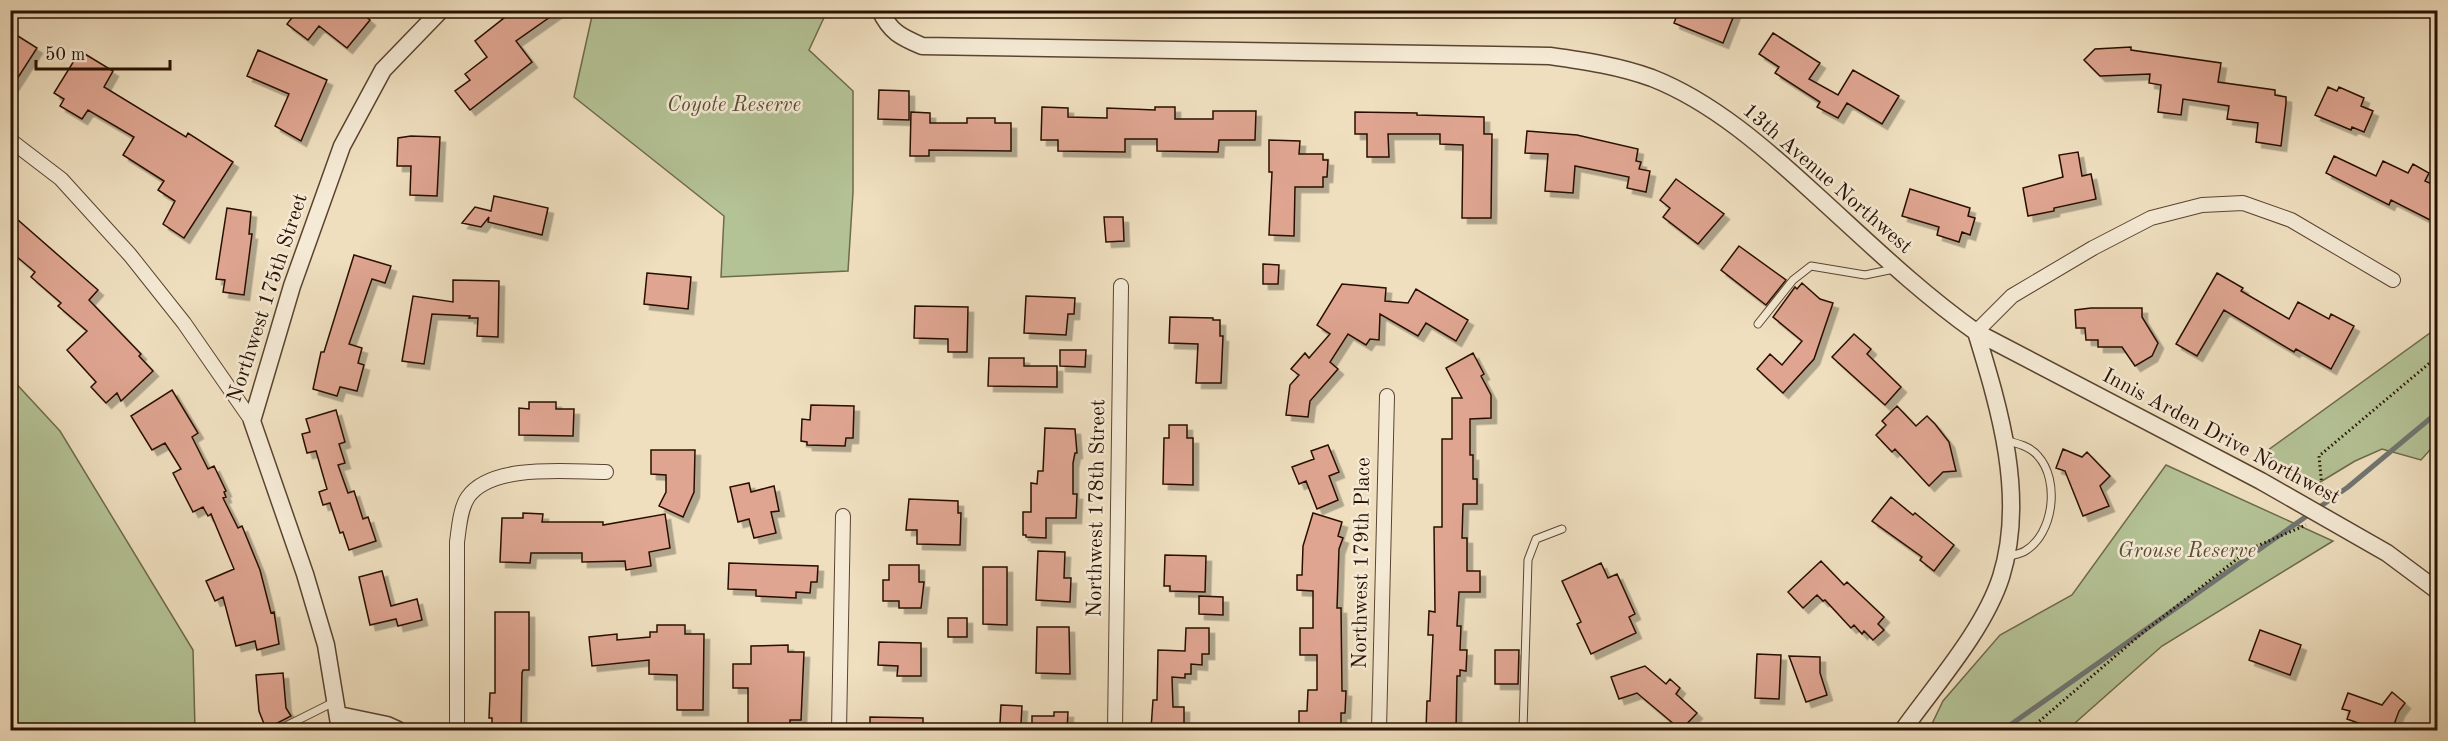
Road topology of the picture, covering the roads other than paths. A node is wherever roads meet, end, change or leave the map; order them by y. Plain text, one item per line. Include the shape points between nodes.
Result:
1 (441, 10) edge
2 (883, 17) edge
3 (10, 140) edge
4 (1897, 268) junction
5 (2393, 280) dead end
6 (1121, 286) dead end
7 (1758, 324) dead end
8 (1976, 332) junction
9 (1387, 396) dead end
10 (252, 421) junction
11 (2004, 440) junction
12 (606, 472) dead end
13 (843, 516) dead end
14 (1562, 530) dead end
15 (2005, 558) junction
16 (2438, 591) edge
17 (339, 716) edge
18 (282, 728) dead end
19 (398, 730) edge
20 (457, 730) edge
21 (839, 730) edge
22 (1115, 730) edge
23 (1379, 730) edge
24 (1523, 730) edge
25 (1903, 730) edge

1 - 10 street, Northwest 175th Street via 383,70 342,146 292,286
2 - 4 street, 13th Avenue Northwest via 901,37 922,46 1539,56 1603,63 1652,78 1730,123
3 - 10 street via 61,179 130,255 184,323
4 - 7 lane via 1865,274 1811,266 1792,280
4 - 8 street, 13th Avenue Northwest via 1936,304
5 - 8 street via 2291,220 2243,203 2202,205 2151,218 2093,248 2012,296
6 - 22 street, Northwest 178th Street
8 - 11 street
8 - 16 street, Innis Arden Drive Northwest via 2261,481 2387,553
9 - 23 street, Northwest 179th Place
10 - 17 street, Northwest 175th Street via 326,645
11 - 15 street via 2011,494
11 - 15 lane via 2038,456 2047,473 2052,507 2036,541 2025,551
12 - 20 street via 528,472 482,484 468,497 457,542
13 - 21 street
14 - 24 lane via 1536,539 1528,560
15 - 25 street via 1978,626
17 - 18 lane
17 - 19 street

